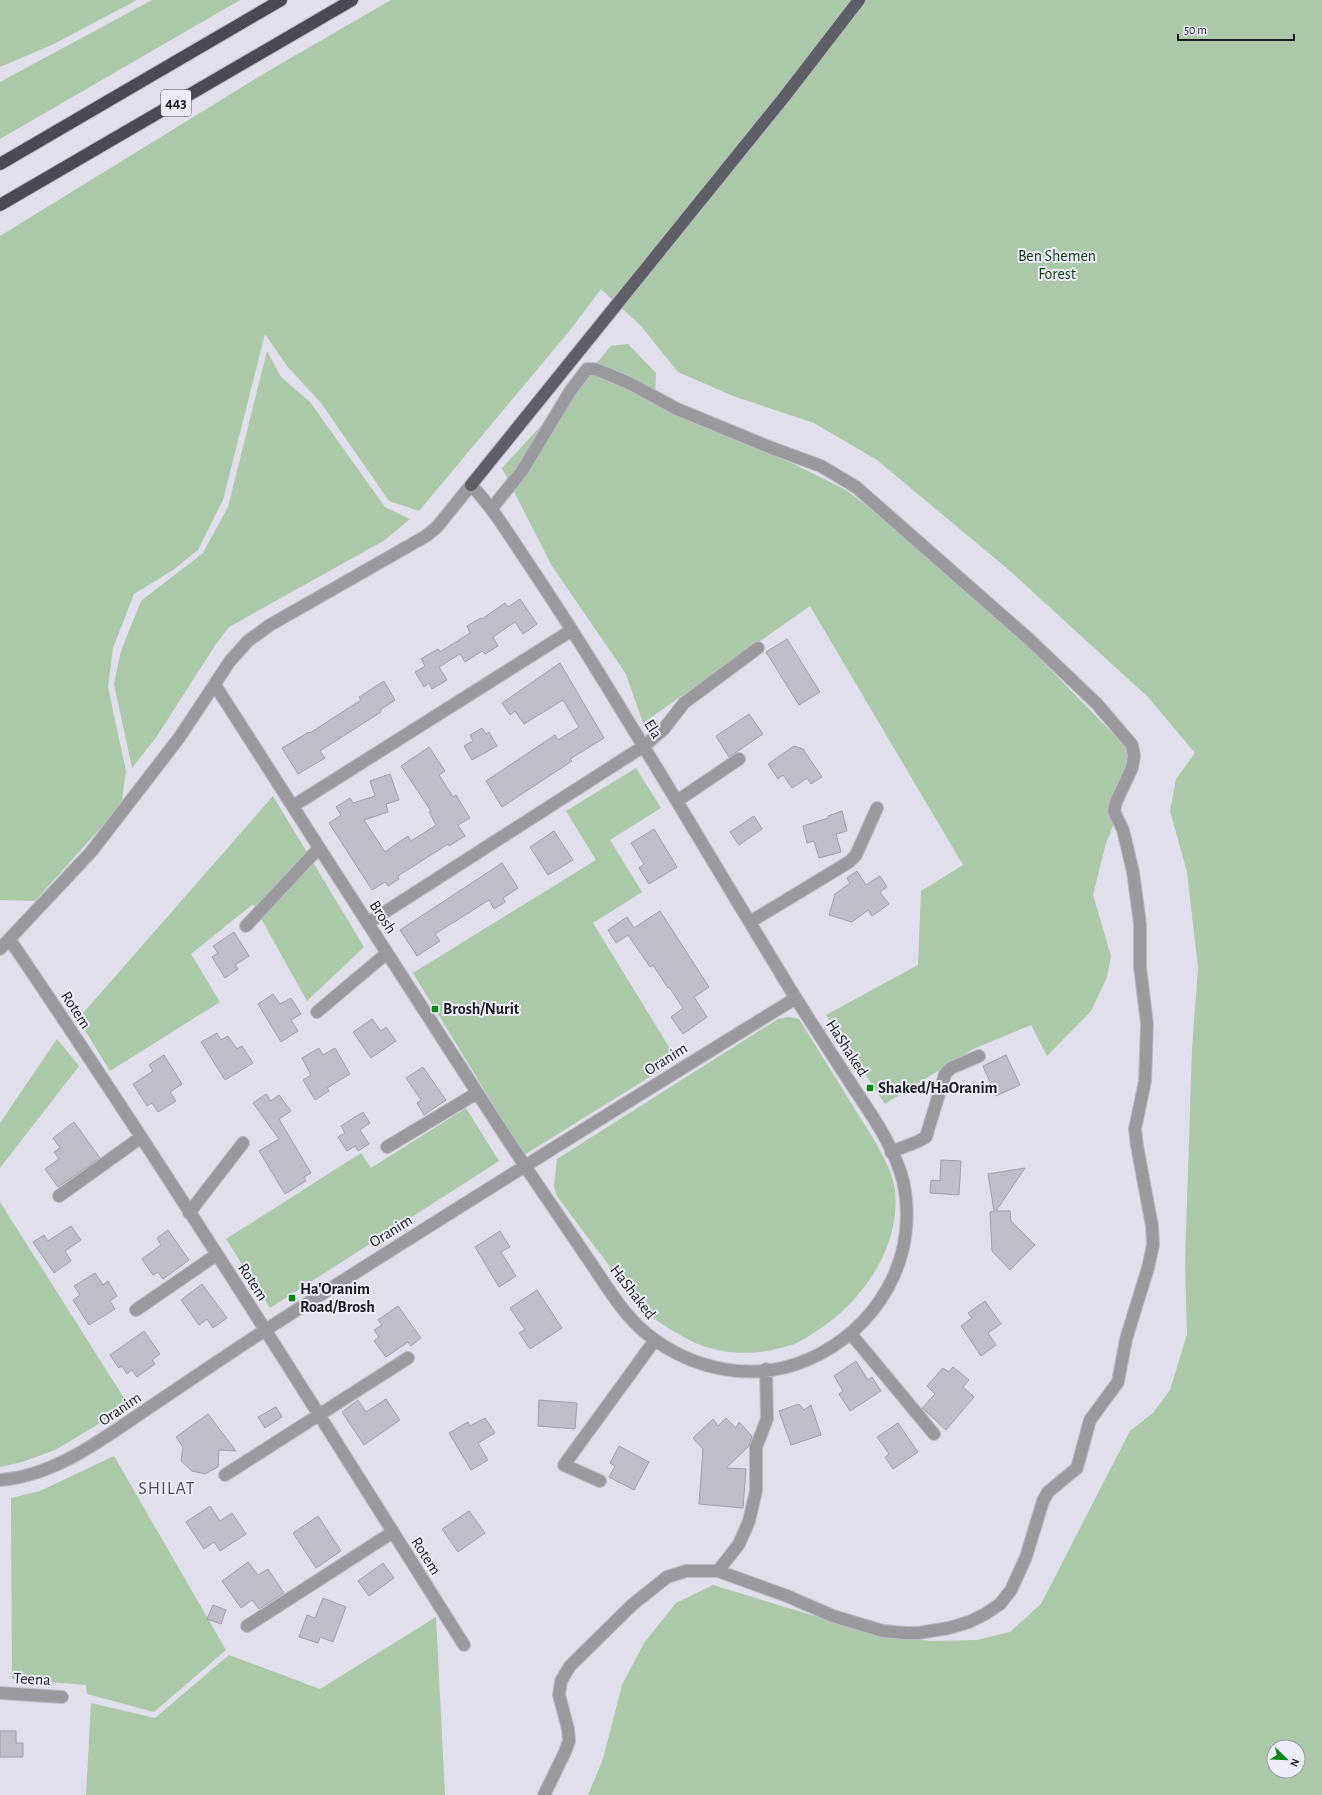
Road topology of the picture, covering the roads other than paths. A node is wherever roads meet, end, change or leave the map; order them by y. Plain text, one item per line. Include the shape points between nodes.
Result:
1 (282, 0) edge
2 (352, 0) edge
3 (859, 0) edge
4 (0, 164) edge
5 (0, 205) edge
6 (471, 485) junction
7 (492, 508) junction
8 (572, 630) junction
9 (758, 648) dead end
10 (215, 686) junction
11 (644, 746) junction
12 (739, 758) dead end
13 (678, 802) junction
14 (292, 806) junction
15 (877, 808) dead end
16 (319, 848) junction
17 (750, 922) junction
18 (368, 923) junction
19 (246, 926) dead end
20 (10, 940) junction
21 (0, 949) edge
22 (387, 953) junction
23 (796, 998) junction
24 (317, 1012) dead end
25 (979, 1056) dead end
26 (477, 1093) junction
27 (140, 1138) junction
28 (242, 1143) dead end
29 (387, 1148) dead end
30 (891, 1152) junction
31 (524, 1166) junction
32 (59, 1196) dead end
33 (189, 1213) junction
34 (216, 1255) junction
35 (136, 1310) dead end
36 (265, 1330) junction
37 (851, 1334) junction
38 (655, 1340) junction
39 (408, 1358) dead end
40 (766, 1369) junction
41 (319, 1415) junction
42 (934, 1434) dead end
43 (225, 1475) dead end
44 (0, 1480) edge
45 (600, 1481) dead end
46 (393, 1532) junction
47 (718, 1571) junction
48 (247, 1626) dead end
49 (464, 1645) dead end
50 (0, 1693) edge
51 (62, 1697) dead end
52 (544, 1795) edge

1 - 4 highway, 443
2 - 5 highway, 443
3 - 6 main road via 785,96
6 - 7 street, Ela
6 - 10 street via 441,523 426,536 270,625 248,641 230,661
7 - 8 street, Ela
7 - 47 street via 522,471 581,375 587,369 595,369 631,384 676,409 821,466 856,487 1030,640 1097,704 1132,746 1132,768 1114,810 1123,830 1133,872 1140,924 1140,967 1147,1024 1145,1081 1135,1129 1153,1244 1126,1339 1118,1382 1090,1420 1078,1468 1048,1492 1026,1557 1011,1590 1000,1604 969,1622 949,1628 918,1633 882,1631 833,1616
8 - 11 street, Ela
8 - 14 street
9 - 11 street via 684,703 664,730
10 - 14 street, Brosh
10 - 20 street via 95,846
11 - 13 street, Ela
11 - 18 street
12 - 13 street
13 - 17 street, Ela
14 - 16 street, Brosh
15 - 17 street via 856,855 849,862
16 - 18 street, Brosh
16 - 19 street
17 - 23 street, Ela
18 - 22 street, Brosh
20 - 21 street
20 - 27 street, Rotem
22 - 24 street
22 - 26 street, Brosh
23 - 30 street, HaShaked via 884,1134
23 - 31 street, Oranim
25 - 30 street via 951,1068 945,1074 926,1137
26 - 29 street
26 - 31 street, Brosh
27 - 32 street
27 - 33 street, Rotem
28 - 33 street
30 - 37 street, HaShaked via 903,1181 906,1221 903,1249 895,1274 883,1298 868,1318
31 - 36 street, Oranim
31 - 38 street, HaShaked via 624,1310
33 - 34 street, Rotem
34 - 35 street
34 - 36 street, Rotem
36 - 41 street, Rotem
36 - 44 street, Oranim via 81,1452 28,1475
37 - 40 street, HaShaked via 832,1348 803,1362
37 - 42 street
38 - 40 street, HaShaked via 693,1362 716,1369
38 - 45 street via 564,1465
39 - 41 street
40 - 47 street via 766,1419 756,1447 756,1491 749,1521 739,1544
41 - 43 street
41 - 46 street, Rotem
46 - 48 street
46 - 49 street, Rotem
47 - 52 street via 686,1571 667,1577 632,1604 570,1666 561,1681 559,1694 569,1741
50 - 51 street, Teena

